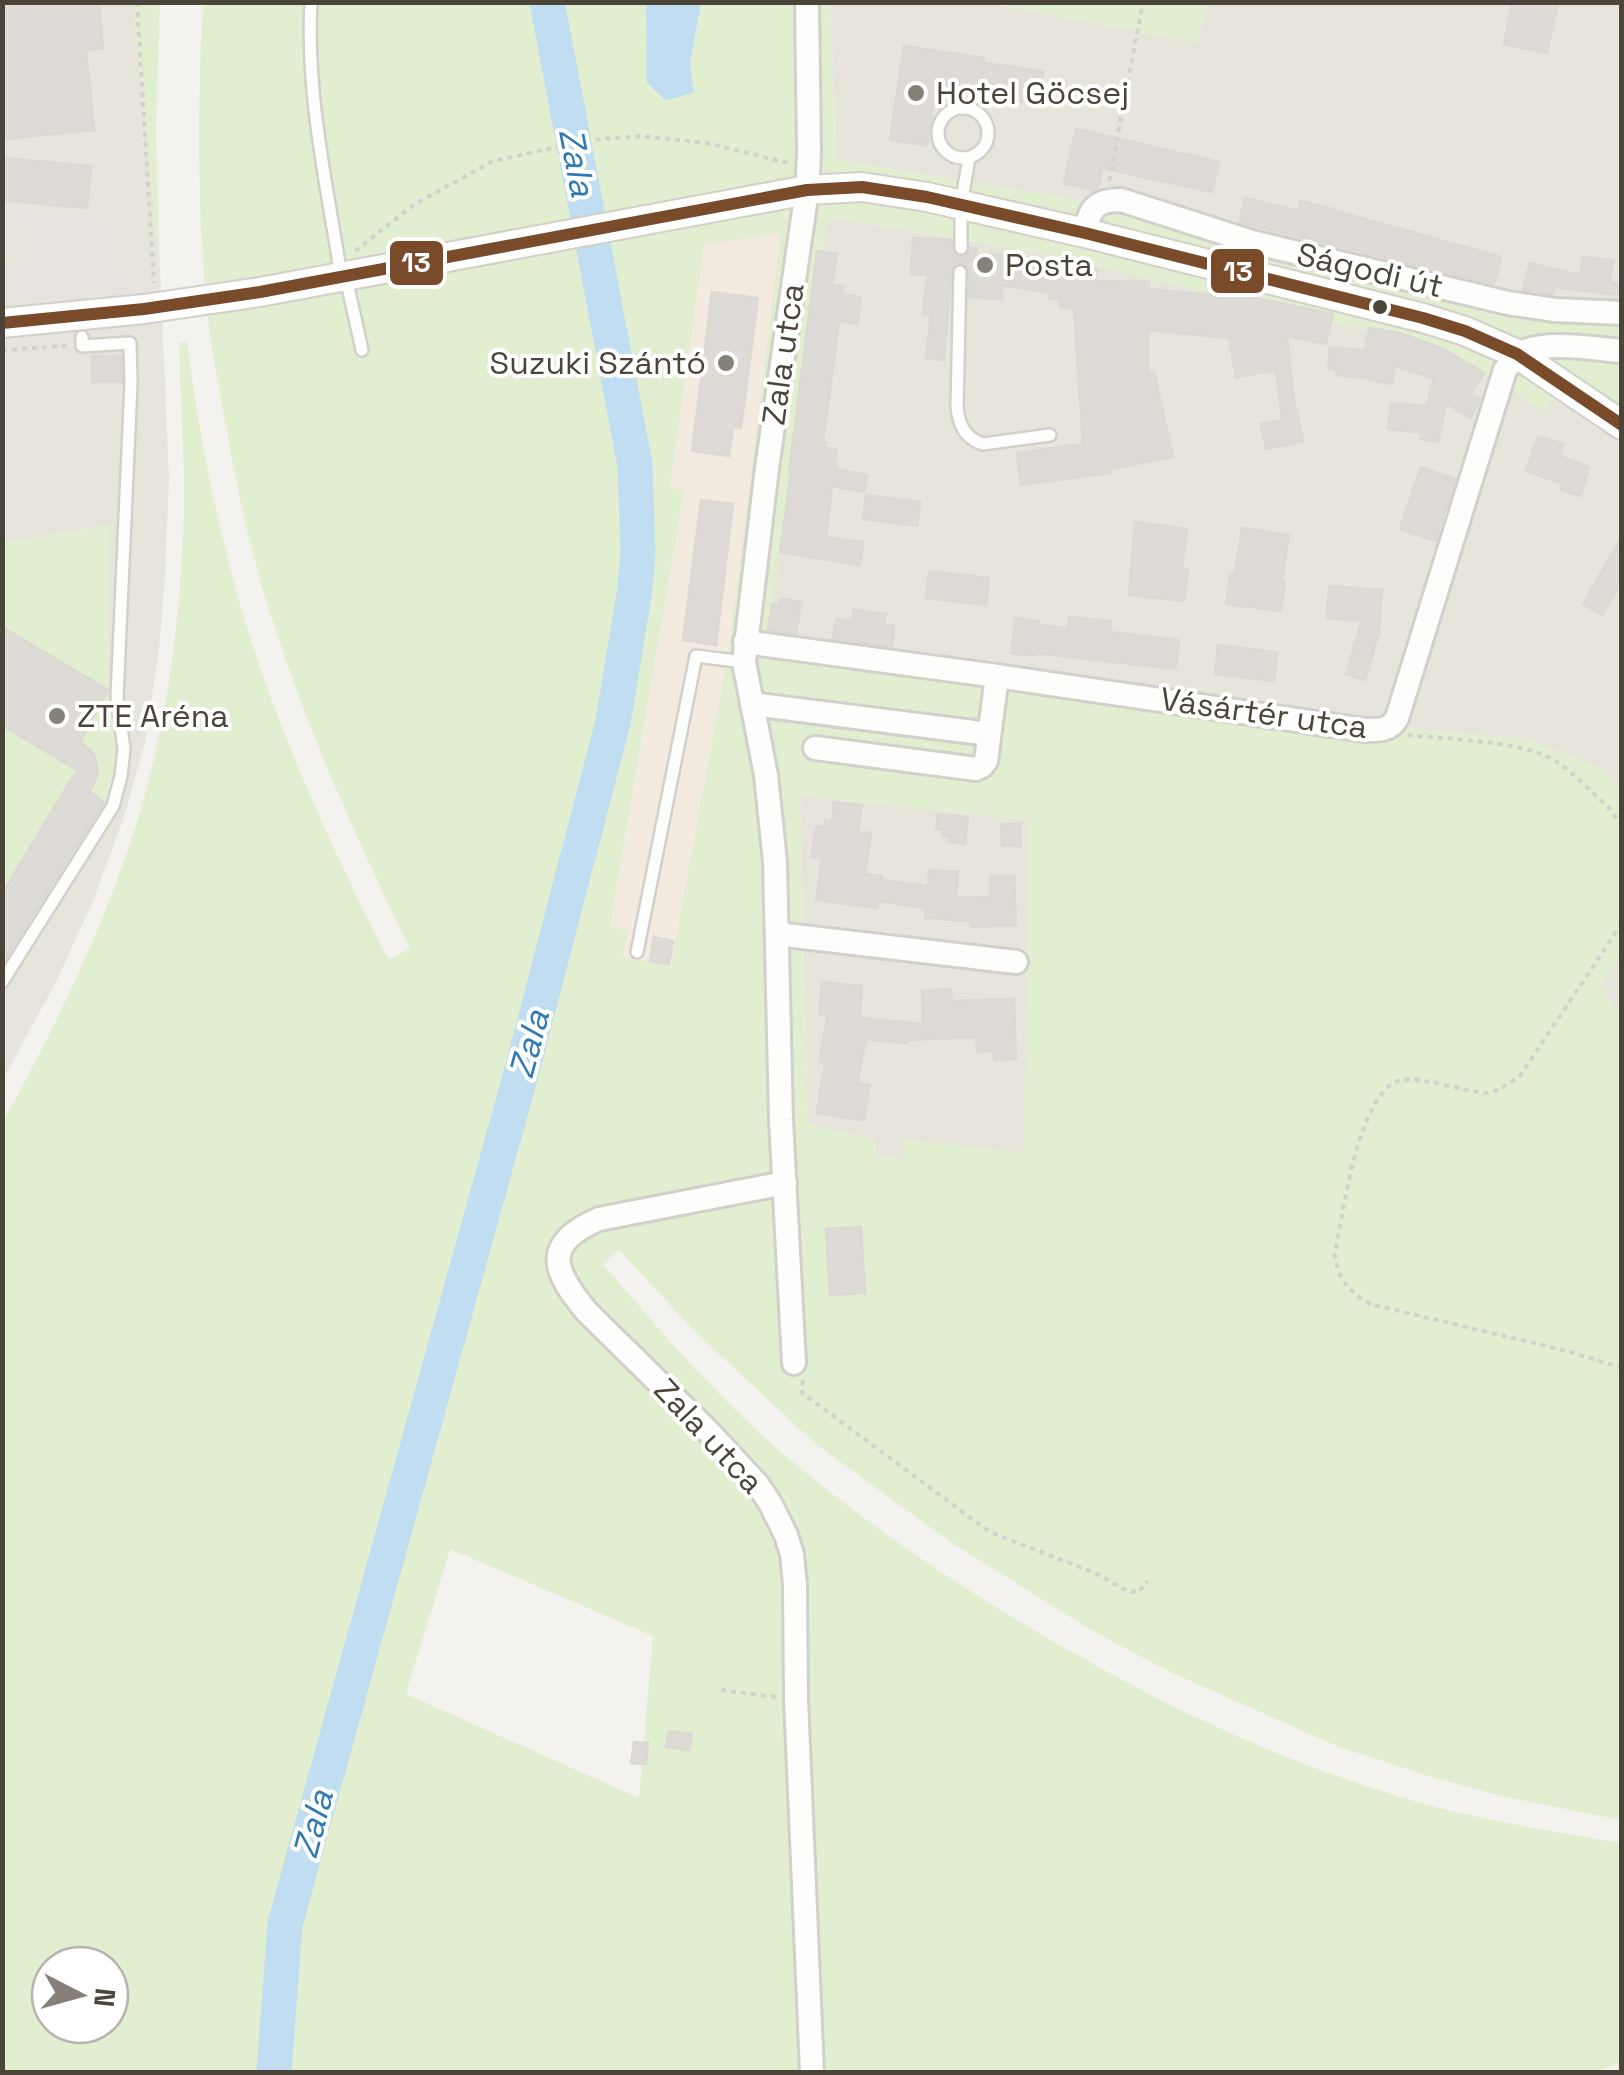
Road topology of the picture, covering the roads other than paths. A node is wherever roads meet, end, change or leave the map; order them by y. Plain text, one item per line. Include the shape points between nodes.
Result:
1 (311, 2) edge
2 (807, 2) edge
3 (969, 158) junction
4 (808, 179) junction
5 (961, 205) junction
6 (1085, 233) junction
7 (962, 248) dead end
8 (341, 270) junction
9 (960, 272) dead end
10 (1622, 313) edge
11 (2, 324) edge
12 (82, 337) dead end
13 (362, 350) dead end
14 (1622, 351) edge
15 (1518, 354) junction
16 (1622, 425) edge
17 (1050, 435) dead end
18 (745, 652) junction
19 (996, 676) junction
20 (752, 704) junction
21 (822, 713) junction
22 (989, 734) junction
23 (777, 934) junction
24 (637, 952) dead end
25 (1016, 962) dead end
26 (2, 982) edge
27 (785, 1183) junction
28 (794, 1362) road end
29 (812, 2072) edge

1 - 8 lane via 312,92
2 - 4 street, Zala utca
3 - 3 lane via 983,149 987,125 978,112 954,108 941,120 940,144 952,156
3 - 5 lane
4 - 5 street
4 - 8 street via 729,204 385,268
4 - 18 street, Zala utca
5 - 6 street
5 - 7 lane
6 - 10 street, Ságodi út via 1092,209 1120,200 1252,242 1508,303
6 - 15 street via 1424,318
8 - 11 street via 180,304
8 - 13 lane
9 - 17 lane via 959,423 984,444
12 - 26 lane via 82,346 130,343 116,697 124,760 113,806
14 - 15 street via 1556,346
15 - 16 street
15 - 19 street, Vásártér utca via 1505,370 1394,724 1364,730
18 - 19 street, Vásártér utca
18 - 20 street, Zala utca
18 - 24 lane via 696,656
19 - 22 street
20 - 21 street
20 - 23 street, Zala utca via 766,775
21 - 22 street
21 - 22 street via 821,749 976,769 986,761
23 - 25 street
23 - 27 street, Zala utca
27 - 28 street, Zala utca
27 - 29 street, Zala utca via 599,1219 572,1232 558,1257 560,1274 579,1303 758,1485 780,1518 792,1554

